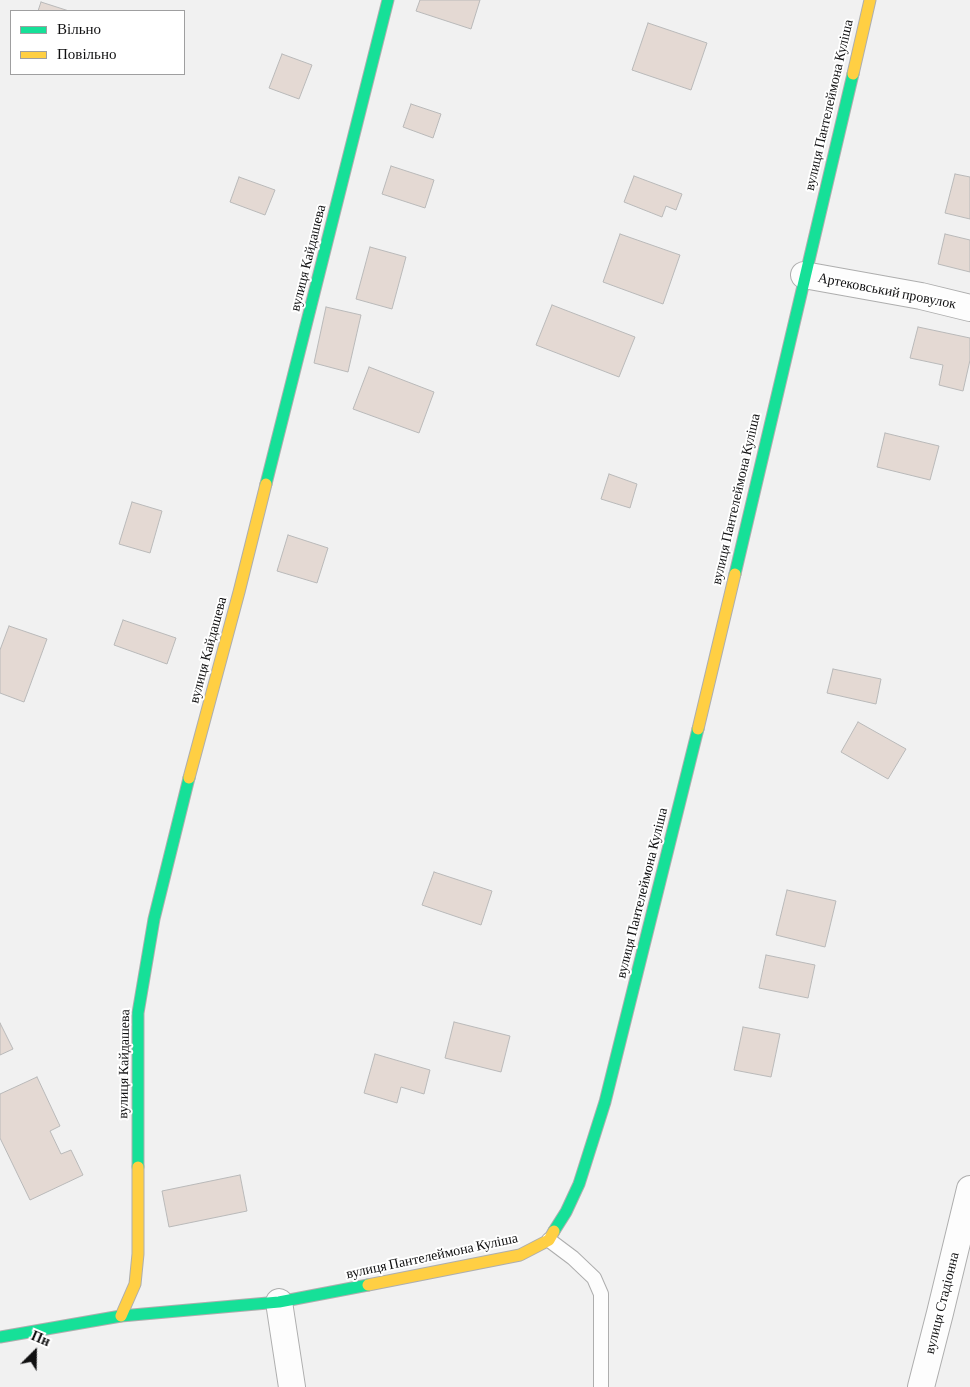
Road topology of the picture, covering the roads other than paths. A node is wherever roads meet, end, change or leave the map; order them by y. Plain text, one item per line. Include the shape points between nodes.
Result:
1 (388, 0) edge
2 (870, 0) edge
3 (804, 275) junction
4 (970, 308) edge
5 (970, 1190) edge
6 (549, 1240) junction
7 (279, 1302) junction
8 (121, 1316) junction
9 (0, 1337) edge
10 (292, 1387) edge
11 (601, 1387) edge
12 (921, 1387) edge

1 - 8 street, вулиця Кайдашева via 154,919 138,1013 138,1254 134,1284
2 - 3 street, вулиця Пантелеймона Куліша
3 - 4 street, Артековський провулок
3 - 6 street, вулиця Пантелеймона Куліша via 702,712 605,1102 579,1184
5 - 12 street, вулиця Стадіонна
6 - 7 street, вулиця Пантелеймона Куліша via 520,1255
6 - 11 lane via 594,1278 602,1294
7 - 8 street, вулиця Пантелеймона Куліша
7 - 10 street
8 - 9 street, вулиця Пантелеймона Куліша

